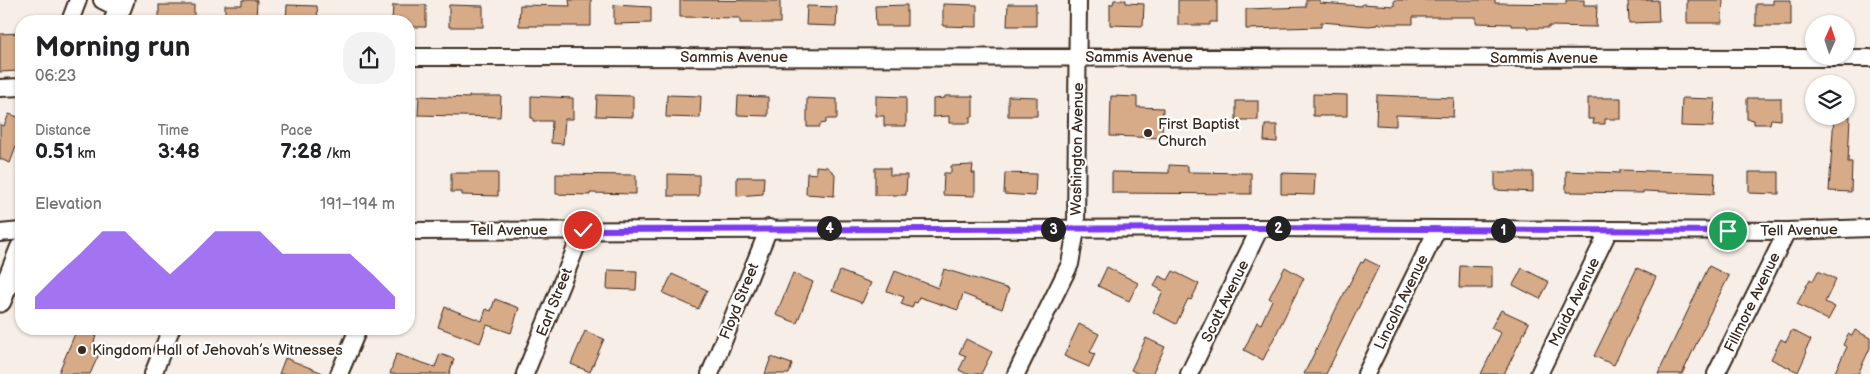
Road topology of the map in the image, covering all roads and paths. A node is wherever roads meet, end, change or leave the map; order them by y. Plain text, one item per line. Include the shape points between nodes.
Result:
1 (78, 0) edge
2 (1078, 0) edge
3 (72, 15) edge
4 (1078, 56) junction
5 (415, 57) edge
6 (1870, 58) edge
7 (15, 87) edge
8 (0, 88) edge
9 (769, 228) junction
10 (1260, 228) junction
11 (1870, 228) edge
12 (583, 230) junction
13 (1076, 230) junction
14 (1437, 230) junction
15 (1609, 230) junction
16 (415, 231) edge
17 (1787, 231) junction
18 (0, 232) edge
19 (15, 232) edge
20 (15, 264) edge
21 (0, 301) edge
22 (169, 335) edge
23 (355, 335) edge
24 (153, 374) edge
25 (339, 374) edge
26 (525, 374) edge
27 (710, 374) edge
28 (1016, 374) edge
29 (1189, 374) edge
30 (1366, 374) edge
31 (1539, 374) edge
32 (1716, 374) edge

1 - 3 street
2 - 4 street, Washington Avenue
4 - 5 street, Sammis Avenue
4 - 6 street, Sammis Avenue
4 - 13 street, Washington Avenue
7 - 8 street
9 - 12 street, Tell Avenue
9 - 13 street, Tell Avenue
9 - 27 street, Floyd Street
10 - 13 street, Tell Avenue
10 - 14 street, Tell Avenue
10 - 29 street, Scott Avenue
11 - 17 street, Tell Avenue
12 - 16 street, Tell Avenue
12 - 26 street, Earl Street
13 - 28 street, Washington Avenue via 1070,264
14 - 15 street, Tell Avenue
14 - 30 street, Lincoln Avenue
15 - 17 street, Tell Avenue
15 - 31 street, Maida Avenue
17 - 32 street, Fillmore Avenue
18 - 19 street
20 - 21 main road
22 - 24 street
23 - 25 street

